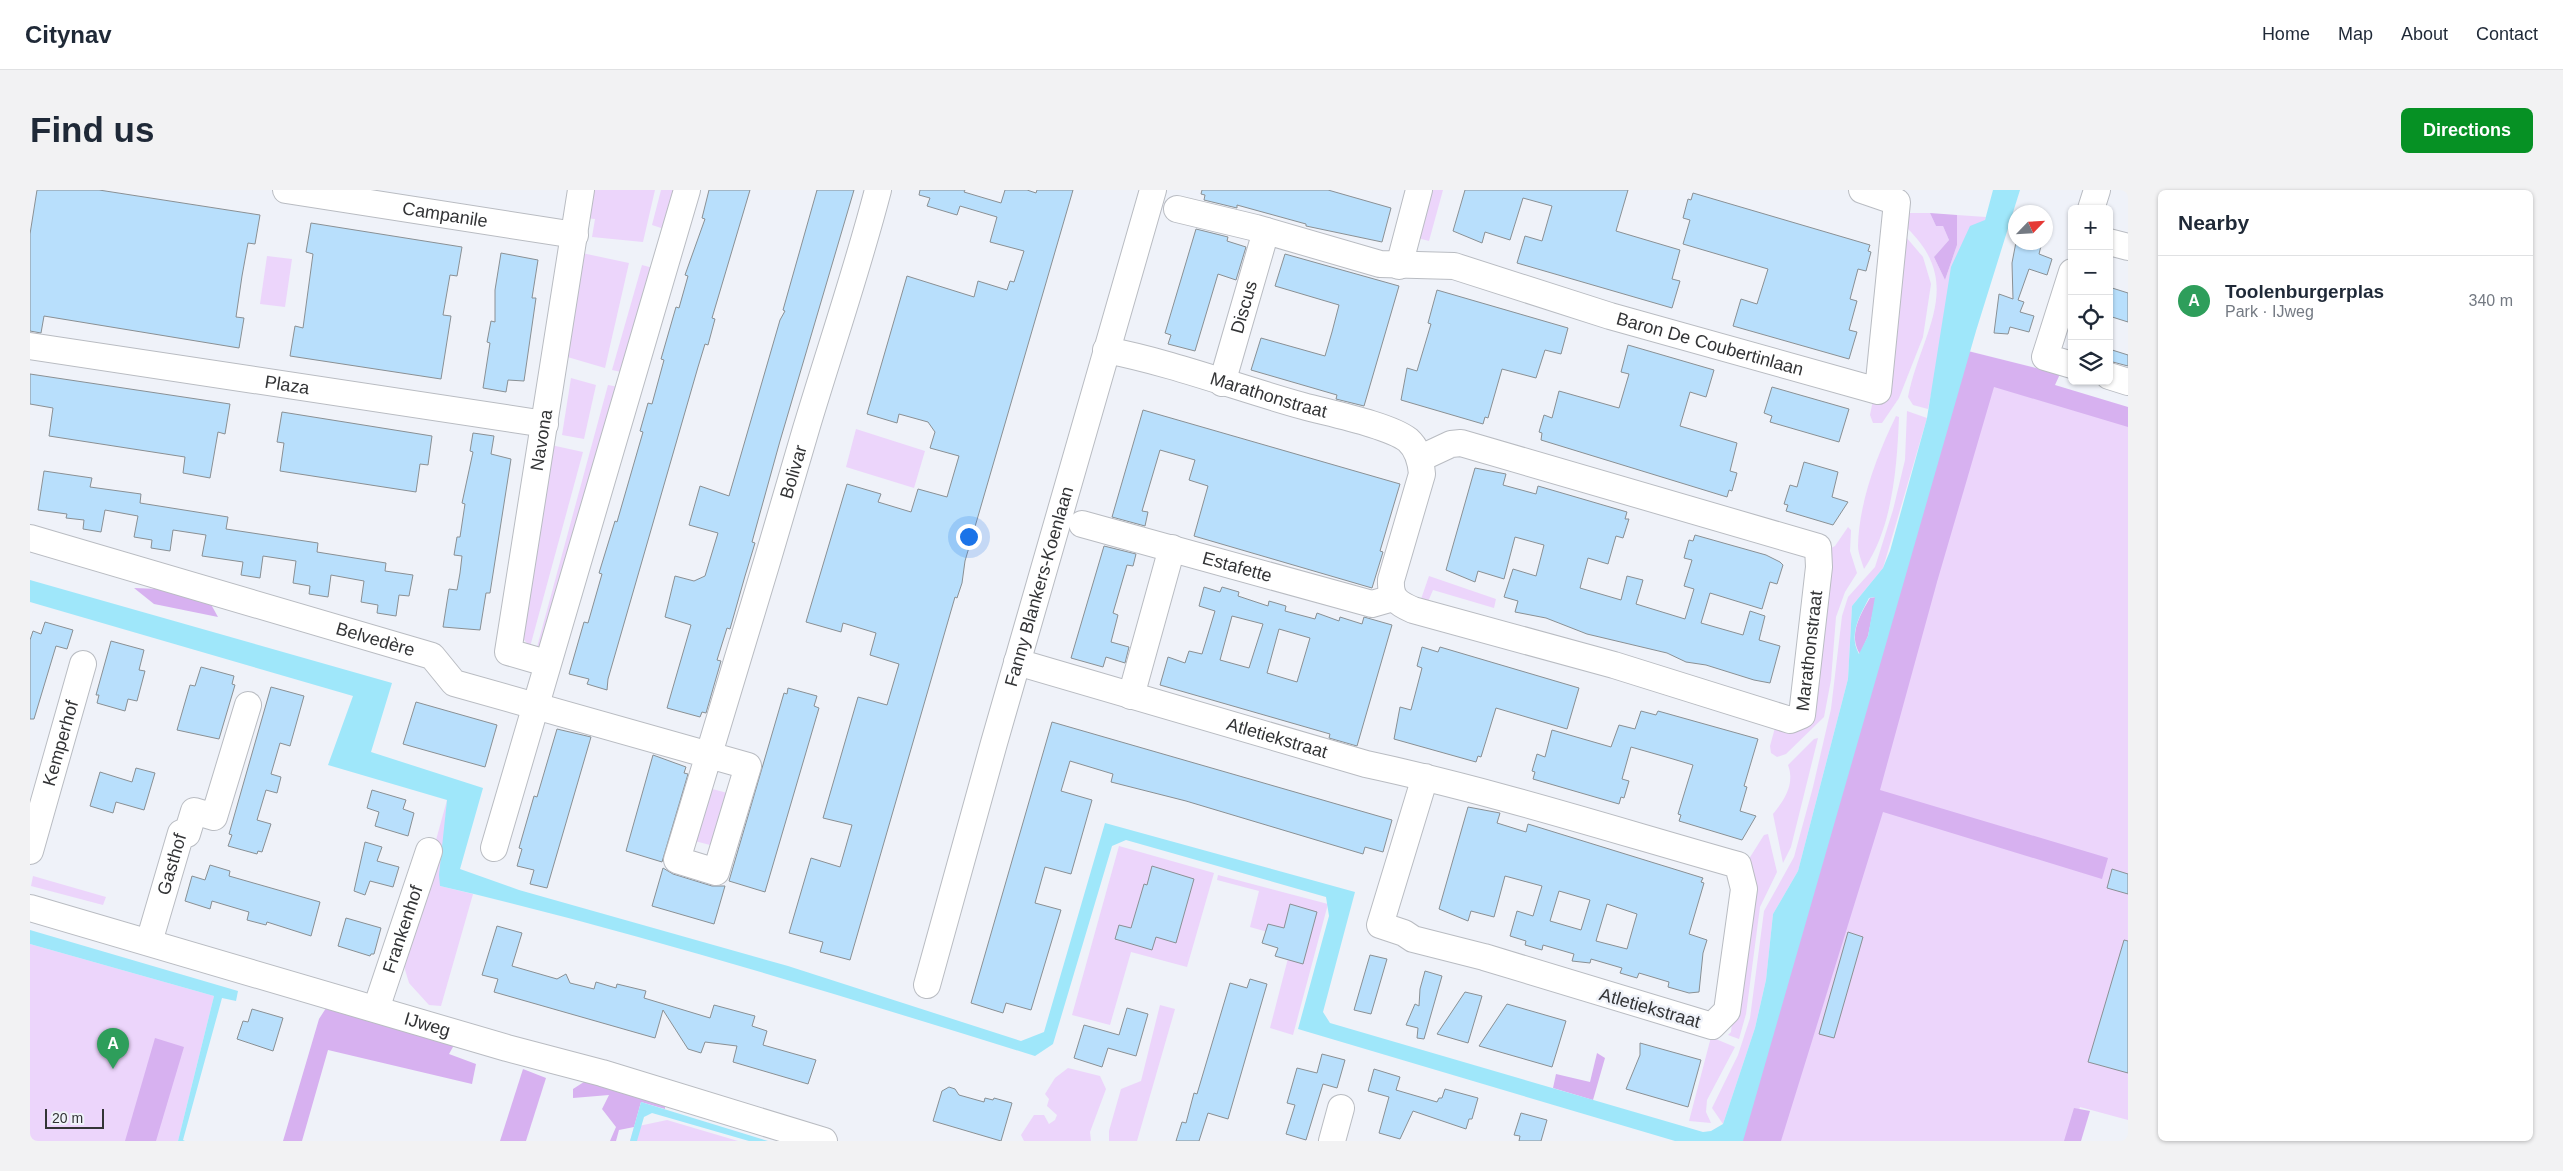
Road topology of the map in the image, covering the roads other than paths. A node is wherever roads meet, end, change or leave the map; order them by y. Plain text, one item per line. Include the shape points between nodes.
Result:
1 (286, 190) edge
2 (581, 190) edge
3 (687, 190) edge
4 (878, 190) edge
5 (1153, 190) edge
6 (1419, 190) edge
7 (1862, 190) edge
8 (2097, 190) edge
9 (2092, 205) edge
10 (1177, 209) dead end
11 (1266, 231) junction
12 (575, 235) junction
13 (2113, 243) edge
14 (2128, 248) edge
15 (1398, 266) junction
16 (2068, 285) edge
17 (30, 346) edge
18 (1106, 350) junction
19 (2068, 364) edge
20 (2113, 377) edge
21 (2128, 382) edge
22 (1222, 384) junction
23 (544, 424) junction
24 (1421, 458) junction
25 (1082, 524) dead end
26 (30, 538) edge
27 (1172, 548) junction
28 (1393, 598) junction
29 (1017, 662) junction
30 (546, 663) junction
31 (83, 664) dead end
32 (1131, 696) junction
33 (248, 705) dead end
34 (537, 705) junction
35 (709, 755) joint
36 (1425, 777) junction
37 (494, 848) dead end
38 (30, 851) edge
39 (429, 851) dead end
40 (30, 908) edge
41 (149, 942) junction
42 (927, 985) dead end
43 (376, 1009) junction
44 (1341, 1108) dead end
45 (824, 1141) edge
46 (1332, 1141) edge

1 - 12 street, Campanile
2 - 12 street, Navona
3 - 30 street
4 - 35 street, Bolivar
5 - 18 street, Fanny Blankers-Koenlaan
6 - 15 street
7 - 15 street, Baron De Coubertinlaan via 1897,202 1878,391 1610,316 1454,266
8 - 9 street
10 - 11 street
11 - 15 street via 1380,264
11 - 22 street, Discus
12 - 23 street, Navona
13 - 14 street
16 - 19 street via 2045,357
17 - 23 street, Plaza
18 - 22 street, Marathonstraat
18 - 29 street, Fanny Blankers-Koenlaan
20 - 21 street
22 - 24 street, Marathonstraat via 1375,426 1408,440
23 - 30 street, Navona via 508,652
24 - 28 street via 1422,474 1390,580
24 - 28 street, Marathonstraat via 1461,442 1818,547 1819,567 1802,714 1790,720 1614,665 1413,610
25 - 27 street, Estafette
26 - 34 street, Belvedère via 432,656 454,683
27 - 28 street, Estafette via 1372,604
27 - 32 street
29 - 32 street, Atletiekstraat
29 - 42 street, Fanny Blankers-Koenlaan
30 - 34 street
31 - 38 street, Kemperhof
32 - 36 street, Atletiekstraat via 1366,764
33 - 41 street, Gasthof via 214,817 194,811 187,834 182,833
34 - 35 street, Belvedère
34 - 37 street
36 - 36 street, Atletiekstraat via 1496,794 1738,865 1744,889 1727,1011 1712,1026 1484,957 1413,939 1380,925
39 - 43 street, Frankenhof
40 - 41 street, IJweg
41 - 43 street, IJweg
43 - 45 street, IJweg
44 - 46 street

